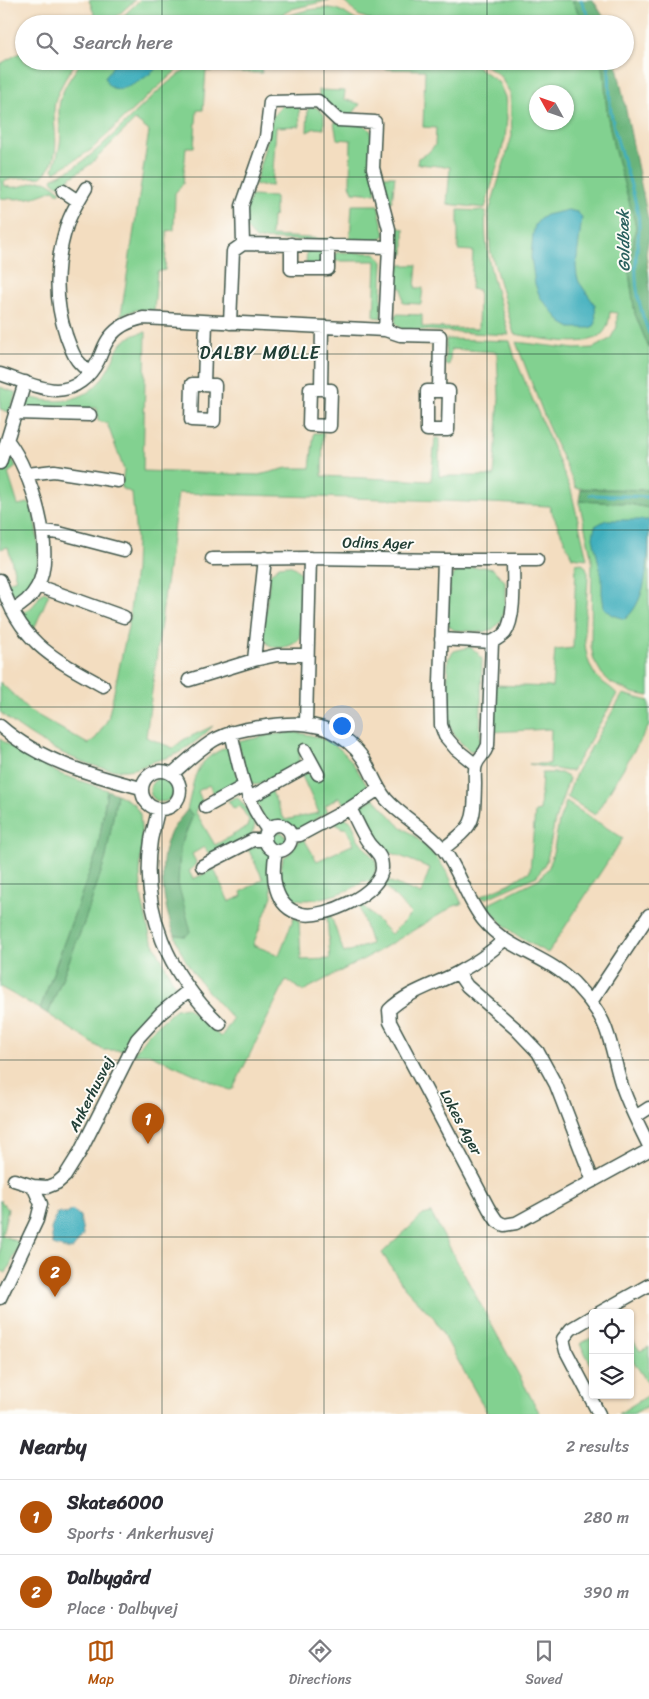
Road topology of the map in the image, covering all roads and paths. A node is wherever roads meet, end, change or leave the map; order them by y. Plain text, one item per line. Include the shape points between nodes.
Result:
1 (86, 188) dead end
2 (63, 191) dead end
3 (78, 201) junction
4 (243, 244) junction
5 (291, 244) junction
6 (328, 245) junction
7 (390, 247) junction
8 (206, 322) junction
9 (230, 323) junction
10 (322, 326) junction
11 (385, 330) junction
12 (90, 373) junction
13 (0, 374) edge
14 (26, 382) junction
15 (204, 384) dead end
16 (321, 390) dead end
17 (439, 391) dead end
18 (15, 413) junction
19 (90, 415) dead end
20 (8, 441) junction
21 (0, 463) edge
22 (27, 474) junction
23 (118, 481) dead end
24 (43, 532) junction
25 (124, 550) dead end
26 (265, 558) junction
27 (310, 558) junction
28 (212, 559) dead end
29 (444, 560) junction
30 (513, 560) junction
31 (537, 560) dead end
32 (0, 580) edge
33 (38, 586) junction
34 (12, 610) junction
35 (124, 617) dead end
36 (441, 639) junction
37 (492, 642) junction
38 (307, 654) junction
39 (254, 660) junction
40 (189, 680) dead end
41 (103, 686) dead end
42 (306, 723) junction
43 (0, 726) edge
44 (231, 732) junction
45 (305, 750) dead end
46 (476, 764) junction
47 (172, 774) junction
48 (244, 786) junction
49 (141, 788) junction
50 (379, 789) junction
51 (249, 798) junction
52 (206, 807) dead end
53 (350, 808) junction
54 (158, 810) junction
55 (267, 835) junction
56 (291, 836) junction
57 (443, 849) junction
58 (276, 851) junction
59 (202, 866) dead end
60 (649, 915) edge
61 (504, 940) junction
62 (458, 973) junction
63 (189, 990) junction
64 (591, 1002) junction
65 (220, 1024) dead end
66 (649, 1108) edge
67 (635, 1117) junction
68 (649, 1146) edge
69 (649, 1150) edge
70 (14, 1180) dead end
71 (593, 1181) junction
72 (33, 1186) junction
73 (649, 1285) edge
74 (0, 1298) edge
75 (606, 1309) edge
76 (589, 1318) edge
77 (599, 1414) edge

1 - 3 street
2 - 3 street
3 - 12 street via 67,223 61,246 57,293 69,345 76,359
4 - 5 street
4 - 7 street via 242,206 266,137 270,102 318,101 338,120 376,122 374,168 389,229
4 - 9 street via 233,251
5 - 6 street
5 - 6 street via 291,269 328,269
6 - 7 street
7 - 11 street
8 - 9 street
8 - 12 street via 143,318 129,321 111,335
8 - 15 street
9 - 10 street
10 - 11 street
10 - 16 street
11 - 17 street via 400,335 440,336
12 - 14 street via 73,386 58,390
13 - 14 street
14 - 18 street
18 - 19 street
18 - 20 street
20 - 21 street
20 - 22 street
22 - 23 street via 54,471
22 - 24 street
24 - 25 street
24 - 33 street via 44,557
26 - 27 street, Odins Ager
26 - 28 street, Odins Ager
26 - 39 street
27 - 29 street, Odins Ager
27 - 38 street
29 - 30 street, Odins Ager
29 - 36 street
30 - 31 street, Odins Ager
30 - 37 street via 510,624 500,638
32 - 34 street
33 - 34 street via 23,605
33 - 35 street
34 - 41 street via 37,645
36 - 37 street
36 - 46 street via 440,712 445,736
37 - 46 street via 488,745
38 - 39 street
38 - 42 street
39 - 40 street
42 - 44 street
42 - 50 street via 349,742 369,766
43 - 49 street via 32,749 60,763
44 - 47 street via 215,740
44 - 48 street
45 - 51 street via 315,768
46 - 57 street via 474,815 464,832
47 - 49 street via 161,771 150,774
47 - 54 street via 180,785 179,797 171,807
48 - 51 street
48 - 52 street
49 - 54 street via 147,805
50 - 53 street
50 - 57 street
51 - 55 street
53 - 56 street via 300,835
53 - 58 street via 367,842 381,858 383,869 374,886 363,896 319,913 302,914 289,908 274,883
54 - 63 street via 150,848 152,904 169,956
55 - 56 street via 274,826 283,826
55 - 58 street via 267,846
55 - 59 street
56 - 58 street via 287,848
57 - 61 street via 485,922
60 - 64 street
61 - 62 street, Lokes Ager
61 - 64 street via 549,964 572,981
62 - 71 street via 467,986 538,1052 556,1086
62 - 71 street, Lokes Ager via 398,1001 389,1010 390,1022 488,1209 504,1225 516,1223
63 - 65 street
63 - 72 street, Ankerhusvej via 137,1039 65,1176 47,1187
64 - 67 street via 604,1023
66 - 67 street
67 - 68 street
69 - 71 street, Lokes Ager
70 - 72 street, Ankerhusvej
72 - 74 street via 41,1204
73 - 75 street
76 - 77 street via 562,1339

